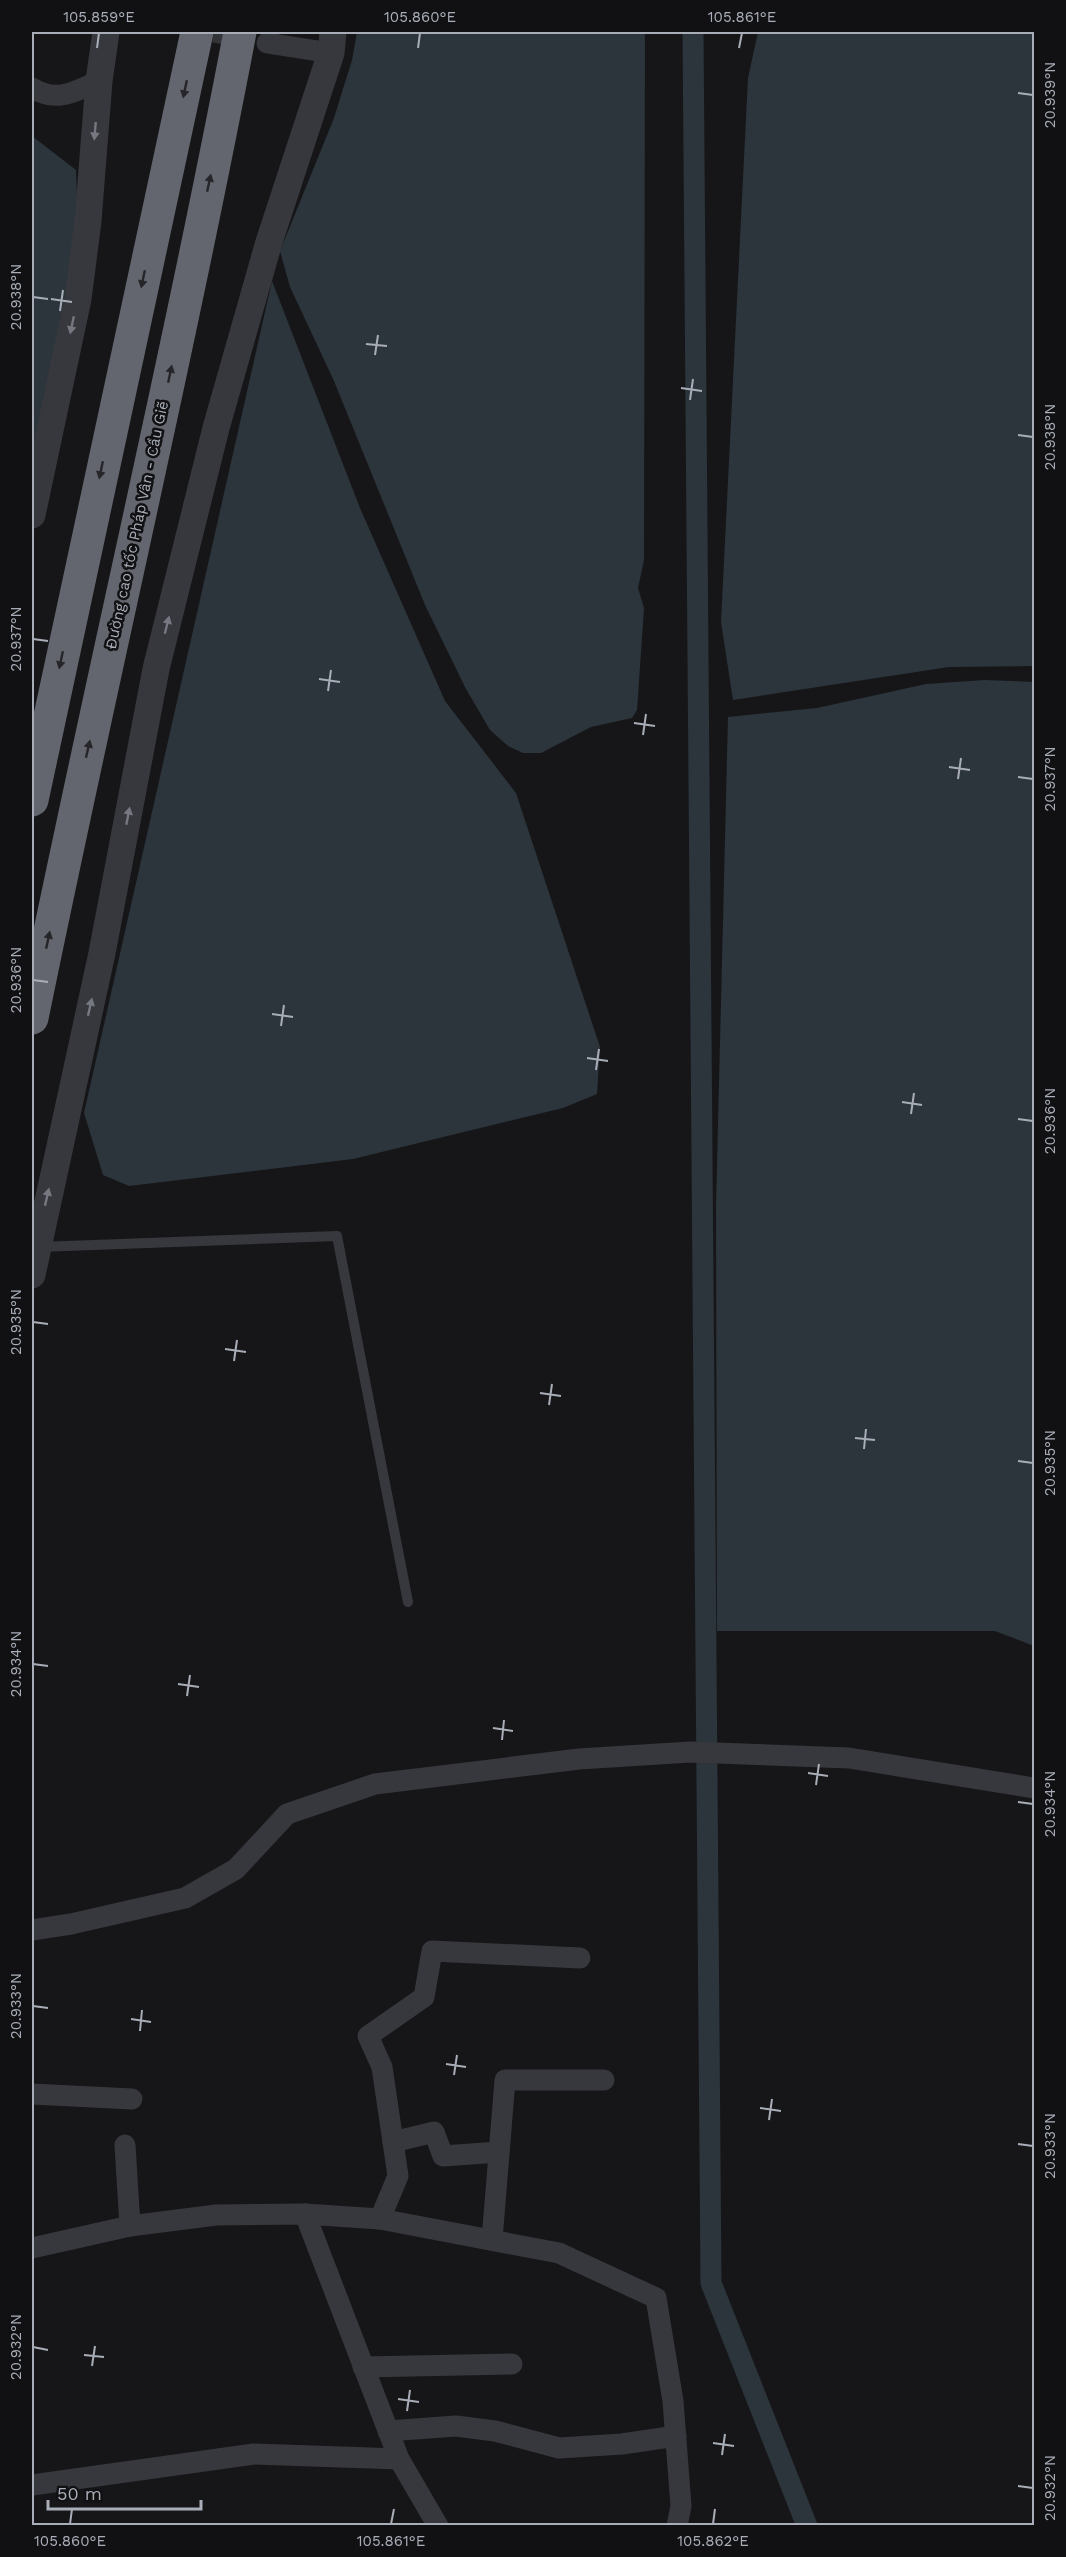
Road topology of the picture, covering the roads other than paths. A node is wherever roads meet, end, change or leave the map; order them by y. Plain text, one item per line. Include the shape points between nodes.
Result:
1 (106, 32) edge
2 (197, 32) edge
3 (253, 37) edge
4 (332, 42) edge
5 (99, 81) junction
6 (32, 88) edge
7 (32, 515) edge
8 (32, 800) edge
9 (32, 1018) edge
10 (36, 1247) junction
11 (32, 1275) edge
12 (408, 1602) dead end
13 (1035, 1788) edge
14 (32, 1930) edge
15 (580, 1958) dead end
16 (604, 2080) dead end
17 (32, 2094) edge
18 (132, 2099) dead end
19 (393, 2142) junction
20 (125, 2145) dead end
21 (499, 2152) junction
22 (305, 2214) junction
23 (380, 2219) junction
24 (130, 2226) junction
25 (492, 2240) junction
26 (32, 2248) edge
27 (512, 2364) dead end
28 (363, 2367) junction
29 (388, 2431) junction
30 (676, 2436) junction
31 (399, 2459) junction
32 (32, 2485) edge
33 (438, 2526) edge
34 (677, 2526) edge

1 - 5 street
2 -> 8 highway
3 - 4 street
9 -> 3 highway, Đường cao tốc Pháp Vân - Cầu Giẽ via 149,475
10 -> 4 street via 102,953 159,658 259,274
5 - 6 street via 70,94 45,95
5 -> 7 street via 78,299
10 - 11 street
10 - 12 lane via 338,1236
13 - 14 street via 849,1758 690,1752 579,1759 375,1784 287,1814 236,1869 185,1898
15 - 19 street via 432,1951 424,1997 368,2036 382,2067
16 - 21 street via 505,2080
17 - 18 street
19 - 21 street via 434,2132 443,2156
19 - 23 street via 398,2176
20 - 24 street
21 - 25 street
22 - 23 street
22 - 24 street via 216,2215
22 - 28 street
23 - 25 street
24 - 26 street
25 - 30 street via 559,2253 656,2298
27 - 28 street
28 - 29 street
29 - 30 street via 456,2426 559,2448
29 - 31 street
30 - 34 street via 681,2506
31 - 32 street via 254,2454
31 - 33 street

